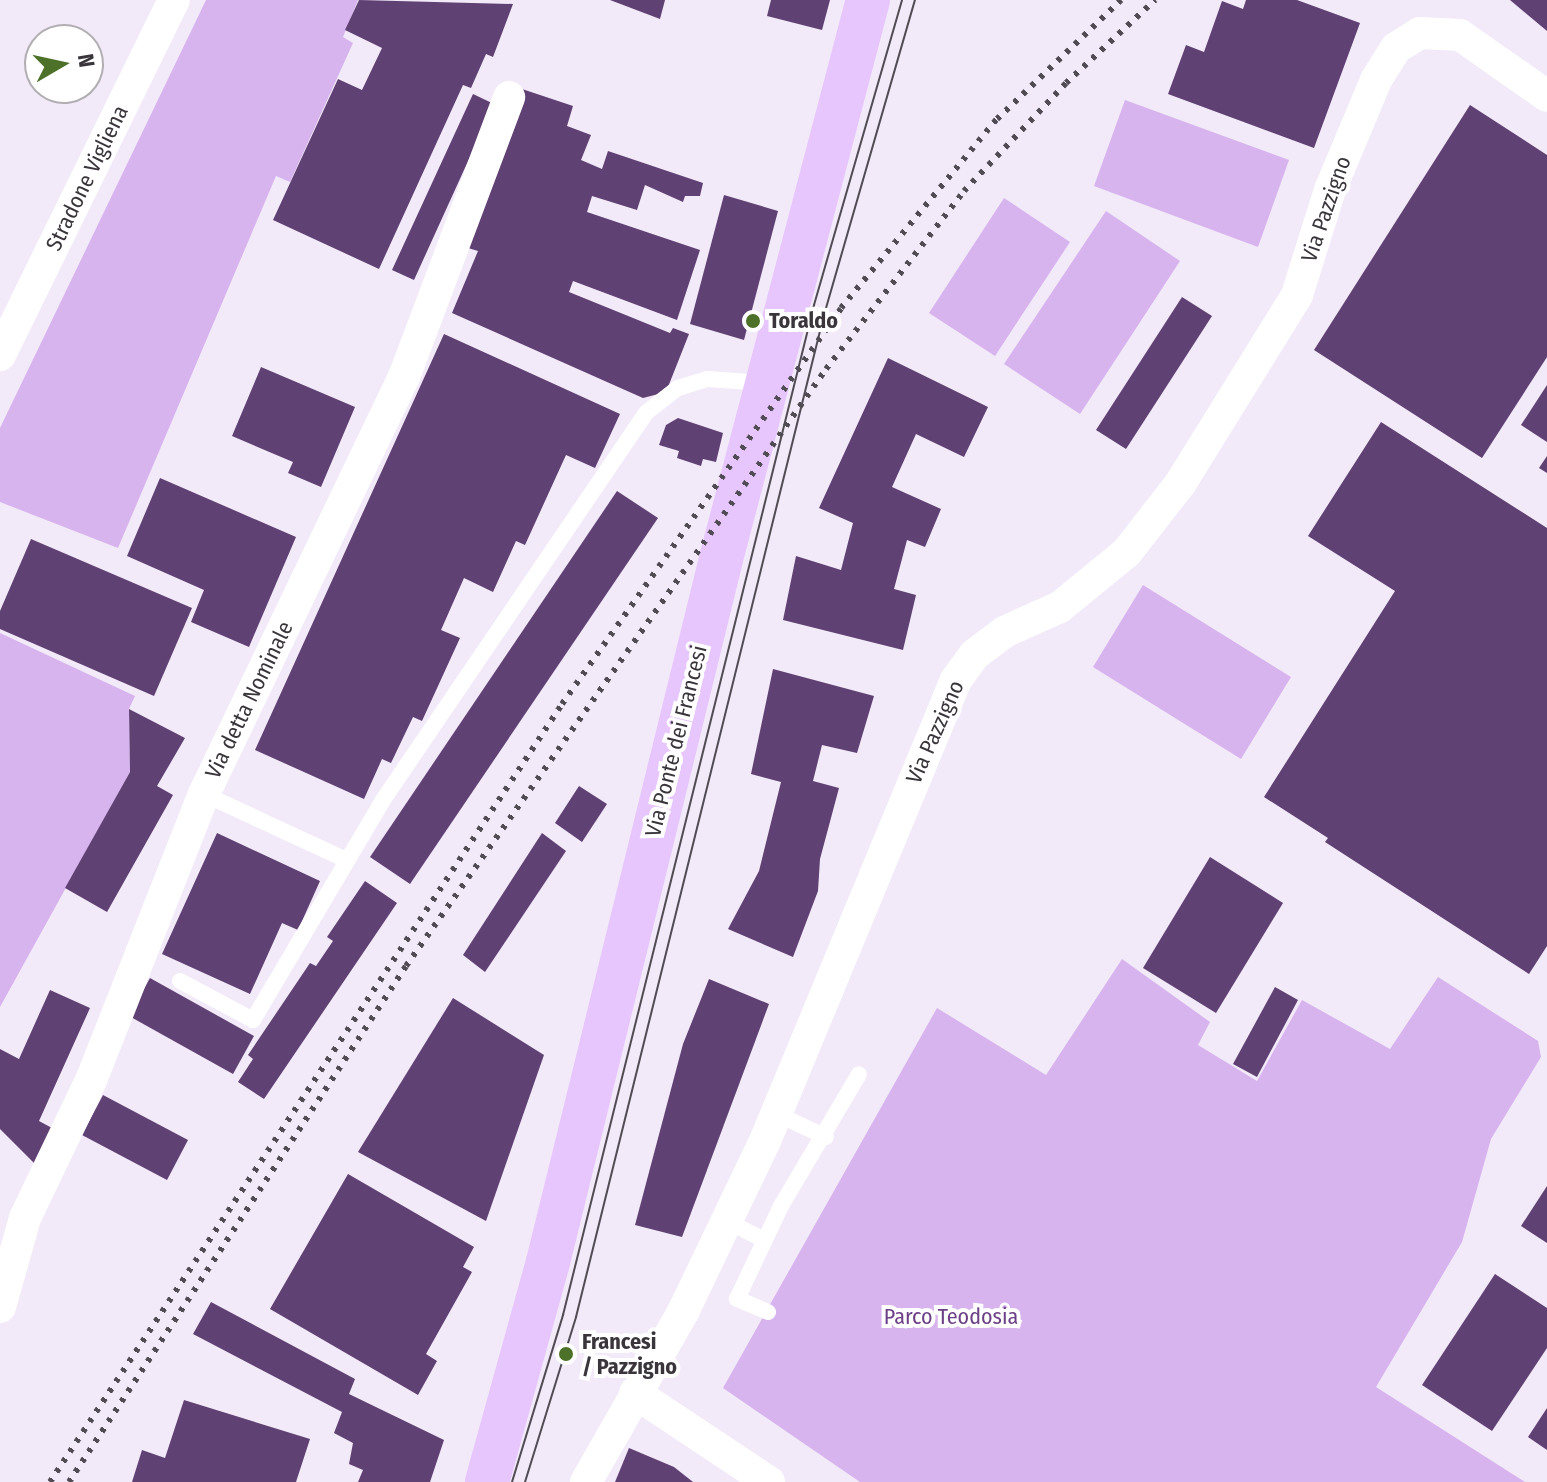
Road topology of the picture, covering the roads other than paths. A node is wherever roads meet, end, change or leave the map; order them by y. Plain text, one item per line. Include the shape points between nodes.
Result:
1 (174, 0) edge
2 (868, 0) edge
3 (1547, 96) edge
4 (509, 97) dead end
5 (0, 355) edge
6 (765, 388) junction
7 (204, 794) junction
8 (346, 860) junction
9 (180, 981) dead end
10 (859, 1074) dead end
11 (777, 1114) junction
12 (826, 1137) junction
13 (727, 1221) junction
14 (764, 1240) junction
15 (0, 1307) edge
16 (768, 1312) dead end
17 (635, 1393) junction
18 (487, 1482) edge
19 (586, 1482) edge
20 (769, 1482) edge

1 - 5 street, Stradone Vigliena
2 - 6 main road, Via Ponte dei Francesi
3 - 11 street, Via Pazzigno via 1460,35 1420,33 1396,48 1376,80 1330,190 1297,295 1180,484 1127,552 1060,607 1004,632 974,655 956,680
4 - 7 street, Via detta Nominale via 404,377
6 - 8 lane via 708,379 678,388 647,412
6 - 18 main road, Via Ponte dei Francesi via 548,1262
7 - 8 lane
7 - 15 street, Via detta Nominale via 92,1078 25,1218
8 - 9 lane via 253,1020
10 - 12 lane
11 - 12 lane
11 - 13 street, Via Pazzigno
12 - 14 lane
13 - 14 lane
13 - 17 street, Via Pazzigno via 683,1312
14 - 16 lane via 737,1299
17 - 19 street, Via Pazzigno
17 - 20 street

